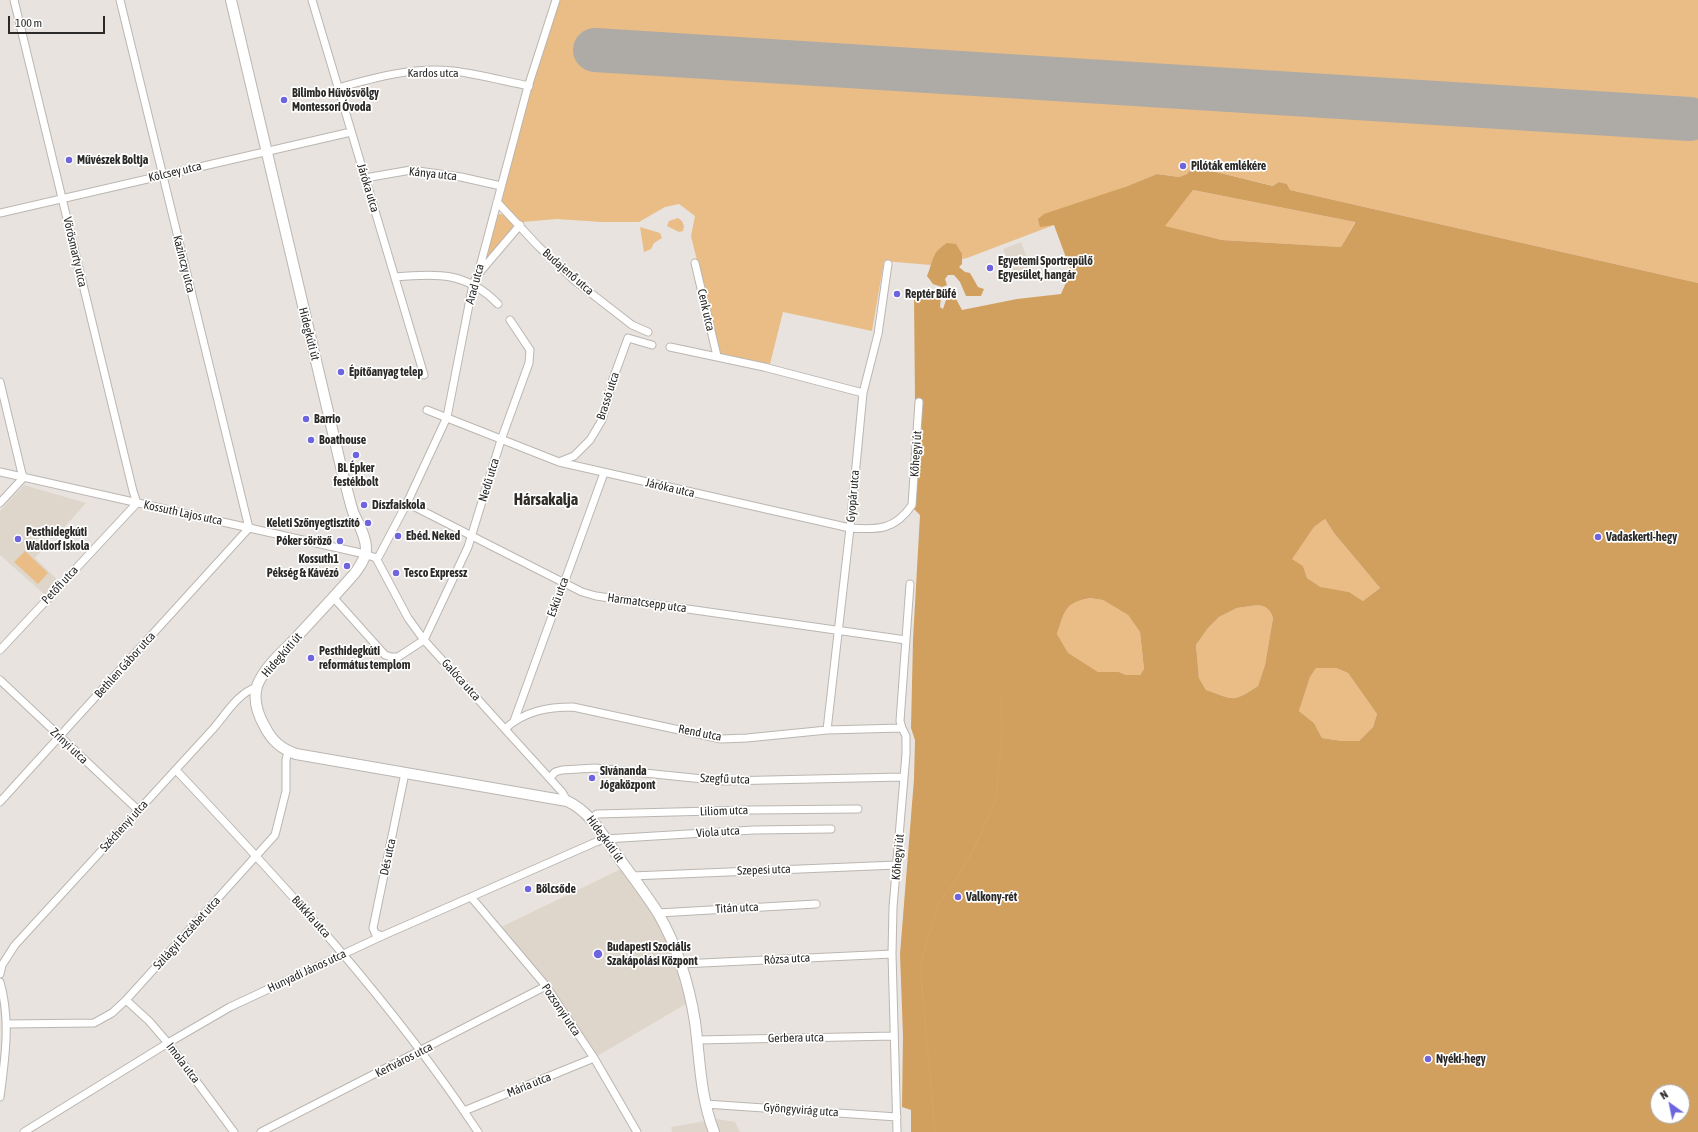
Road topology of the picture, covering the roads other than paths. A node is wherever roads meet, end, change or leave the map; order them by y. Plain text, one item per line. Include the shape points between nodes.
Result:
1 (14, 0) edge
2 (120, 0) edge
3 (231, 0) edge
4 (312, 0) edge
5 (556, 0) edge
6 (529, 86) junction
7 (338, 88) junction
8 (351, 132) junction
9 (266, 151) junction
10 (162, 175) junction
11 (365, 178) junction
12 (501, 186) junction
13 (62, 198) junction
14 (496, 202) junction
15 (0, 213) edge
16 (520, 226) junction
17 (695, 263) dead end
18 (888, 264) dead end
19 (478, 274) junction
20 (395, 277) junction
21 (473, 284) junction
22 (498, 304) dead end
23 (510, 320) dead end
24 (648, 332) dead end
25 (652, 345) dead end
26 (670, 347) dead end
27 (718, 356) junction
28 (424, 375) dead end
29 (0, 382) edge
30 (863, 393) junction
31 (919, 402) dead end
32 (427, 410) dead end
33 (447, 417) junction
34 (501, 440) junction
35 (559, 462) junction
36 (0, 472) edge
37 (604, 473) junction
38 (24, 477) junction
39 (0, 503) edge
40 (137, 503) junction
41 (407, 503) junction
42 (912, 505) joint
43 (249, 528) junction
44 (850, 528) junction
45 (472, 535) junction
46 (366, 554) junction
47 (376, 558) junction
48 (564, 583) junction
49 (910, 584) dead end
50 (333, 598) junction
51 (838, 630) junction
52 (424, 640) junction
53 (906, 640) junction
54 (0, 650) edge
55 (0, 680) edge
56 (257, 687) junction
57 (514, 721) junction
58 (902, 728) junction
59 (505, 729) junction
60 (827, 730) junction
61 (60, 737) junction
62 (288, 751) junction
63 (176, 770) junction
64 (405, 776) junction
65 (904, 777) junction
66 (550, 778) junction
67 (567, 801) junction
68 (0, 802) edge
69 (858, 809) dead end
70 (138, 810) junction
71 (591, 819) junction
72 (830, 829) dead end
73 (605, 839) junction
74 (256, 857) junction
75 (897, 865) junction
76 (632, 876) junction
77 (471, 897) junction
78 (816, 904) dead end
79 (658, 913) junction
80 (382, 936) junction
81 (344, 954) junction
82 (892, 954) junction
83 (681, 964) junction
84 (0, 974) edge
85 (0, 982) edge
86 (546, 986) junction
87 (2, 995) edge
88 (126, 1000) junction
89 (6, 1024) junction
90 (894, 1036) junction
91 (697, 1040) junction
92 (168, 1043) junction
93 (421, 1051) junction
94 (594, 1058) junction
95 (0, 1097) edge
96 (704, 1104) junction
97 (464, 1111) junction
98 (897, 1117) junction
99 (24, 1132) edge
100 (234, 1132) edge
101 (261, 1132) edge
102 (478, 1132) edge
103 (637, 1132) edge
104 (714, 1132) edge
105 (898, 1132) edge

1 - 13 street, Vörösmarty utca
2 - 10 street, Kazinczy utca
3 - 9 main road, Hidegkúti út
4 - 7 street, Járóka utca
5 - 6 street, Arad utca
6 - 7 street, Kardos utca via 453,71 416,71 381,76
6 - 12 street, Arad utca
7 - 8 street, Járóka utca
8 - 9 street, Kölcsey utca
8 - 11 street, Járóka utca
9 - 10 street, Kölcsey utca
9 - 46 main road, Hidegkúti út via 344,478 353,512 366,542
10 - 13 street, Kölcsey utca
10 - 43 street, Kazinczy utca
11 - 12 street, Kánya utca via 411,170
11 - 20 street, Járóka utca
12 - 14 street, Arad utca
13 - 15 street, Kölcsey utca
13 - 40 street, Vörösmarty utca
14 - 16 street, Budajenő utca
14 - 19 street, Arad utca
16 - 19 street
16 - 24 street, Budajenő utca via 574,280 632,325
17 - 27 street, Cenk utca
18 - 30 street, Gyopár utca via 876,346
19 - 21 street, Arad utca
20 - 21 street via 438,274
20 - 28 street, Járóka utca
21 - 22 street
21 - 33 street, Arad utca
23 - 34 street, Nedű utca via 530,350 529,363
25 - 35 street, Brassó utca via 628,338 602,420 590,440 574,456
26 - 27 street
27 - 30 street
29 - 38 street
30 - 44 street, Gyopár utca
31 - 42 street, Kőhegyi út
32 - 33 street, Járóka utca
33 - 34 street, Járóka utca
33 - 41 street, Arad utca
34 - 35 street, Járóka utca
34 - 45 street, Nedű utca
35 - 37 street, Járóka utca
36 - 38 street, Kossuth Lajos utca
37 - 44 street, Járóka utca
37 - 48 street, Eskü utca
38 - 39 street
38 - 40 street, Kossuth Lajos utca
40 - 43 street, Kossuth Lajos utca
40 - 54 street, Petőfi utca
41 - 45 street, Harmatcsepp utca
41 - 47 street, Arad utca
42 - 44 street, Járóka utca via 905,516 892,525 877,529
43 - 46 street, Kossuth Lajos utca
43 - 61 street, Bethlen Gábor utca
44 - 51 street, Gyopár utca
45 - 48 street, Harmatcsepp utca
45 - 52 street, Nedű utca
46 - 47 street
46 - 50 main road, Hidegkúti út via 355,573
47 - 52 street, Galóca utca via 408,618
48 - 51 street, Harmatcsepp utca via 596,596
48 - 57 street, Eskü utca
49 - 53 street, Kőhegyi út
50 - 52 street via 385,655 398,657
50 - 56 main road, Hidegkúti út via 270,665
51 - 53 street, Harmatcsepp utca
51 - 60 street, Gyopár utca
52 - 59 street, Galóca utca
53 - 58 street, Kőhegyi út via 900,721
55 - 61 street, Zrínyi utca
56 - 62 main road, Hidegkúti út via 256,704 262,722 271,738
56 - 63 street, Széchenyi utca via 242,695
57 - 59 street, Rend utca
57 - 60 street, Rend utca via 543,708 574,707 721,738
58 - 60 street, Rend utca
58 - 65 street, Kőhegyi út via 907,738
59 - 66 street, Galóca utca
61 - 68 street, Bethlen Gábor utca
61 - 70 street, Zrínyi utca
62 - 64 main road, Hidegkúti út
62 - 74 street, Szilágyi Erzsébet utca via 286,791 278,826 275,835
63 - 70 street, Széchenyi utca
63 - 74 street, Bükkfa utca
64 - 67 main road, Hidegkúti út
64 - 80 street, Dés utca via 373,928 375,933
65 - 66 street, Szegfű utca via 723,781 595,768 562,770 555,772
65 - 75 street, Kőhegyi út
66 - 67 street, Galóca utca
67 - 71 main road, Hidegkúti út via 577,805
69 - 71 street, Liliom utca via 597,814
70 - 84 street, Széchenyi utca via 15,945 2,965
71 - 73 main road, Hidegkúti út
72 - 73 street, Viola utca via 754,830
73 - 76 main road, Hidegkúti út
73 - 77 street, Hunyadi János utca
74 - 81 street, Bükkfa utca
74 - 88 street, Szilágyi Erzsébet utca
75 - 76 street, Szepesi utca
75 - 82 street, Kőhegyi út
76 - 79 main road, Hidegkúti út
77 - 80 street, Hunyadi János utca
77 - 86 street, Pozsonyi utca
78 - 79 street, Titán utca
79 - 83 main road, Hidegkúti út
80 - 81 street, Hunyadi János utca
81 - 92 street, Hunyadi János utca via 230,1007
81 - 93 street, Bükkfa utca
82 - 83 street, Rózsa utca
82 - 90 street, Kőhegyi út
83 - 91 main road, Hidegkúti út via 691,1001
85 - 87 street
86 - 93 street, Kertváros utca
86 - 94 street, Pozsonyi utca
87 - 89 street
88 - 89 street, Szilágyi Erzsébet utca via 112,1013 94,1023
88 - 92 street, Imola utca via 149,1020
89 - 95 street
90 - 91 street, Gerbera utca
90 - 98 street, Kőhegyi út
91 - 96 main road, Hidegkúti út
92 - 99 street, Hunyadi János utca
92 - 100 street, Imola utca
93 - 97 street, Bükkfa utca
93 - 101 street, Kertváros utca
94 - 97 street, Mária utca
94 - 103 street, Pozsonyi utca
96 - 98 street, Gyöngyvirág utca
96 - 104 main road, Hidegkúti út
97 - 102 street, Bükkfa utca
98 - 105 street, Kőhegyi út

